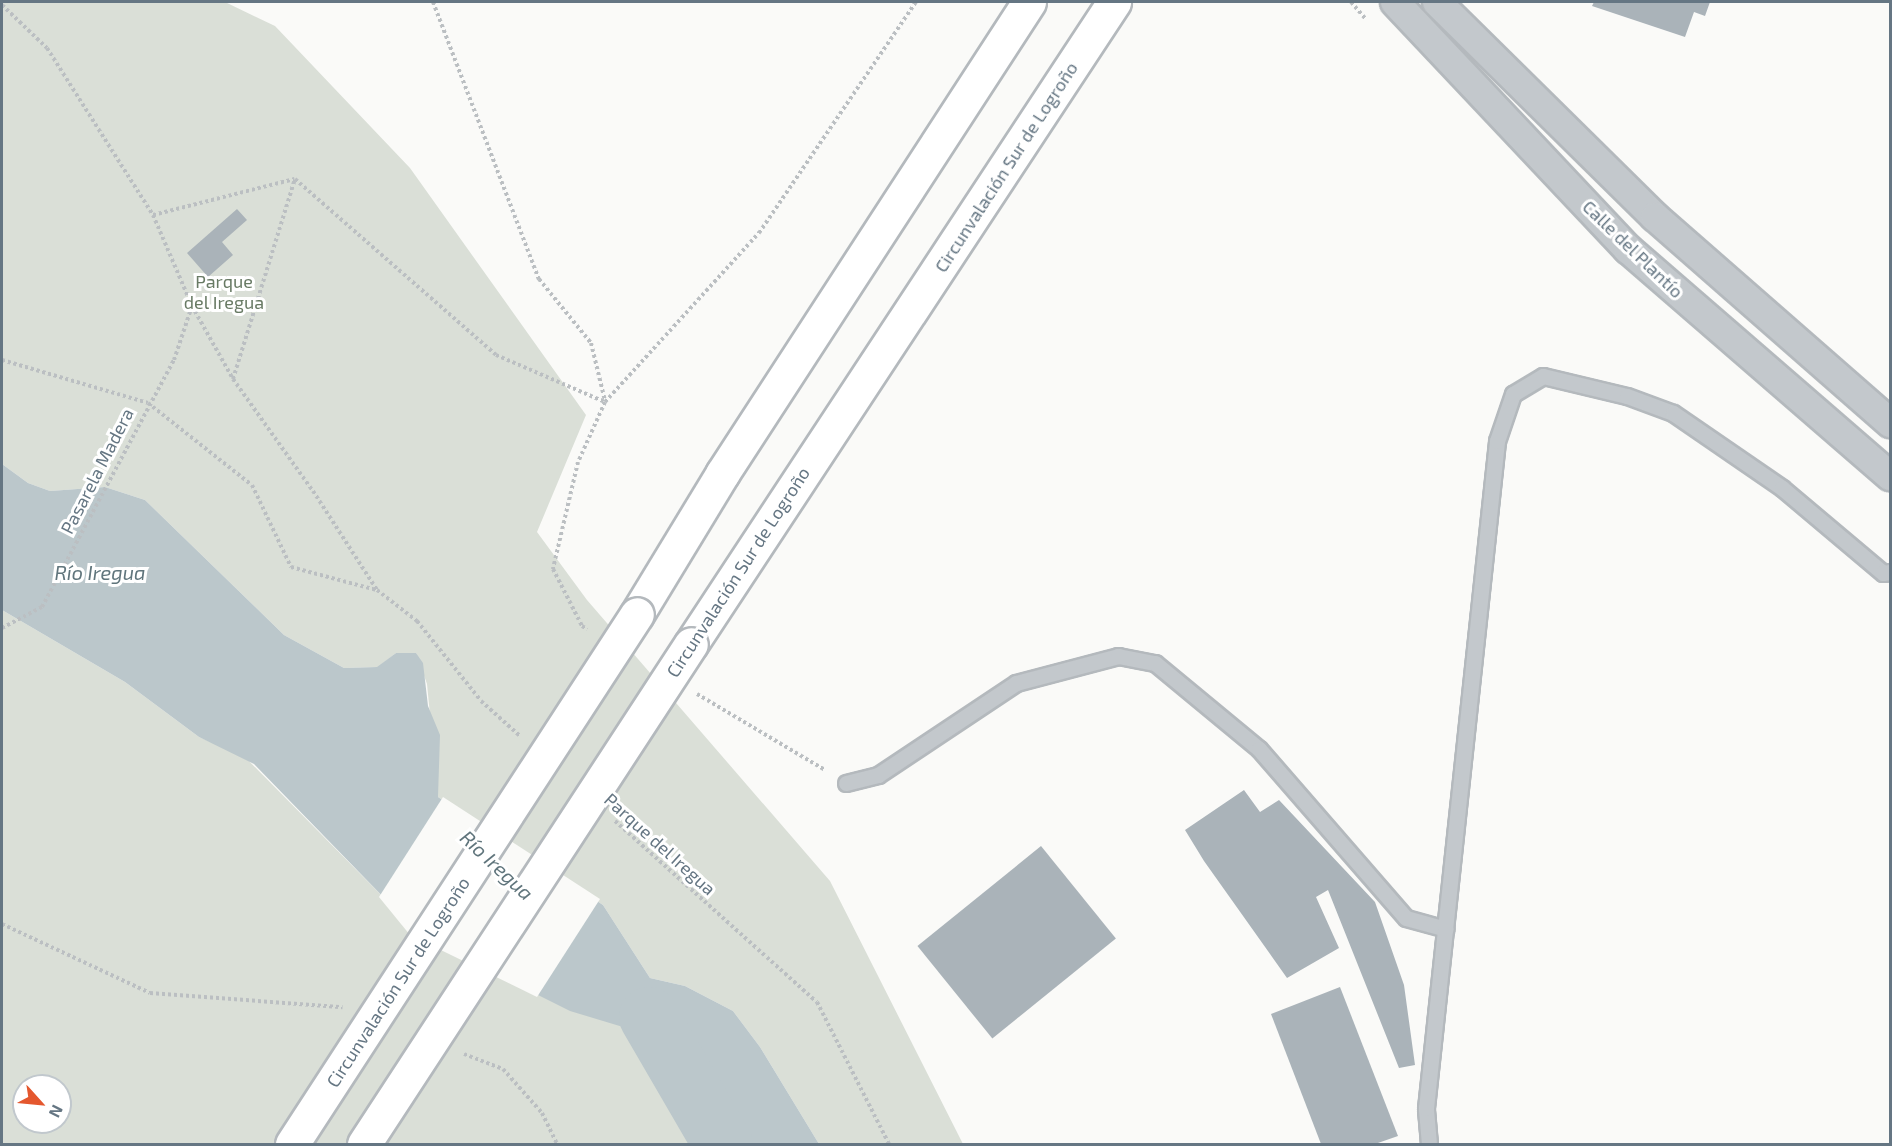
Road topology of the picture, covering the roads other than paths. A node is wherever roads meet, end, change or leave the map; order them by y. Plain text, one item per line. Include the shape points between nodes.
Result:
1 (1029, 2) edge
2 (1114, 2) edge
3 (1137, 2) edge
4 (1395, 2) edge
5 (1437, 2) edge
6 (1000, 20) edge
7 (1070, 77) junction
8 (1890, 423) edge
9 (1890, 476) edge
10 (1890, 573) edge
11 (846, 783) road end
12 (1446, 929) junction
13 (292, 1144) edge
14 (364, 1144) edge
15 (1429, 1144) edge

1 - 6 highway
2 - 7 highway, Circunvalación Sur de Logroño
3 - 7 highway
4 - 9 street, Calle del Plantío via 1628,249
5 - 8 street via 1654,217
6 - 13 highway, Circunvalación Sur de Logroño, bridge via 637,614
7 - 14 highway, Circunvalación Sur de Logroño, bridge via 691,644
10 - 12 lane via 1884,573 1782,488 1673,413 1627,396 1543,376 1513,394 1497,441
11 - 12 lane via 879,775 1016,683 1118,656 1155,663 1259,749 1406,918
12 - 15 lane via 1426,1108

